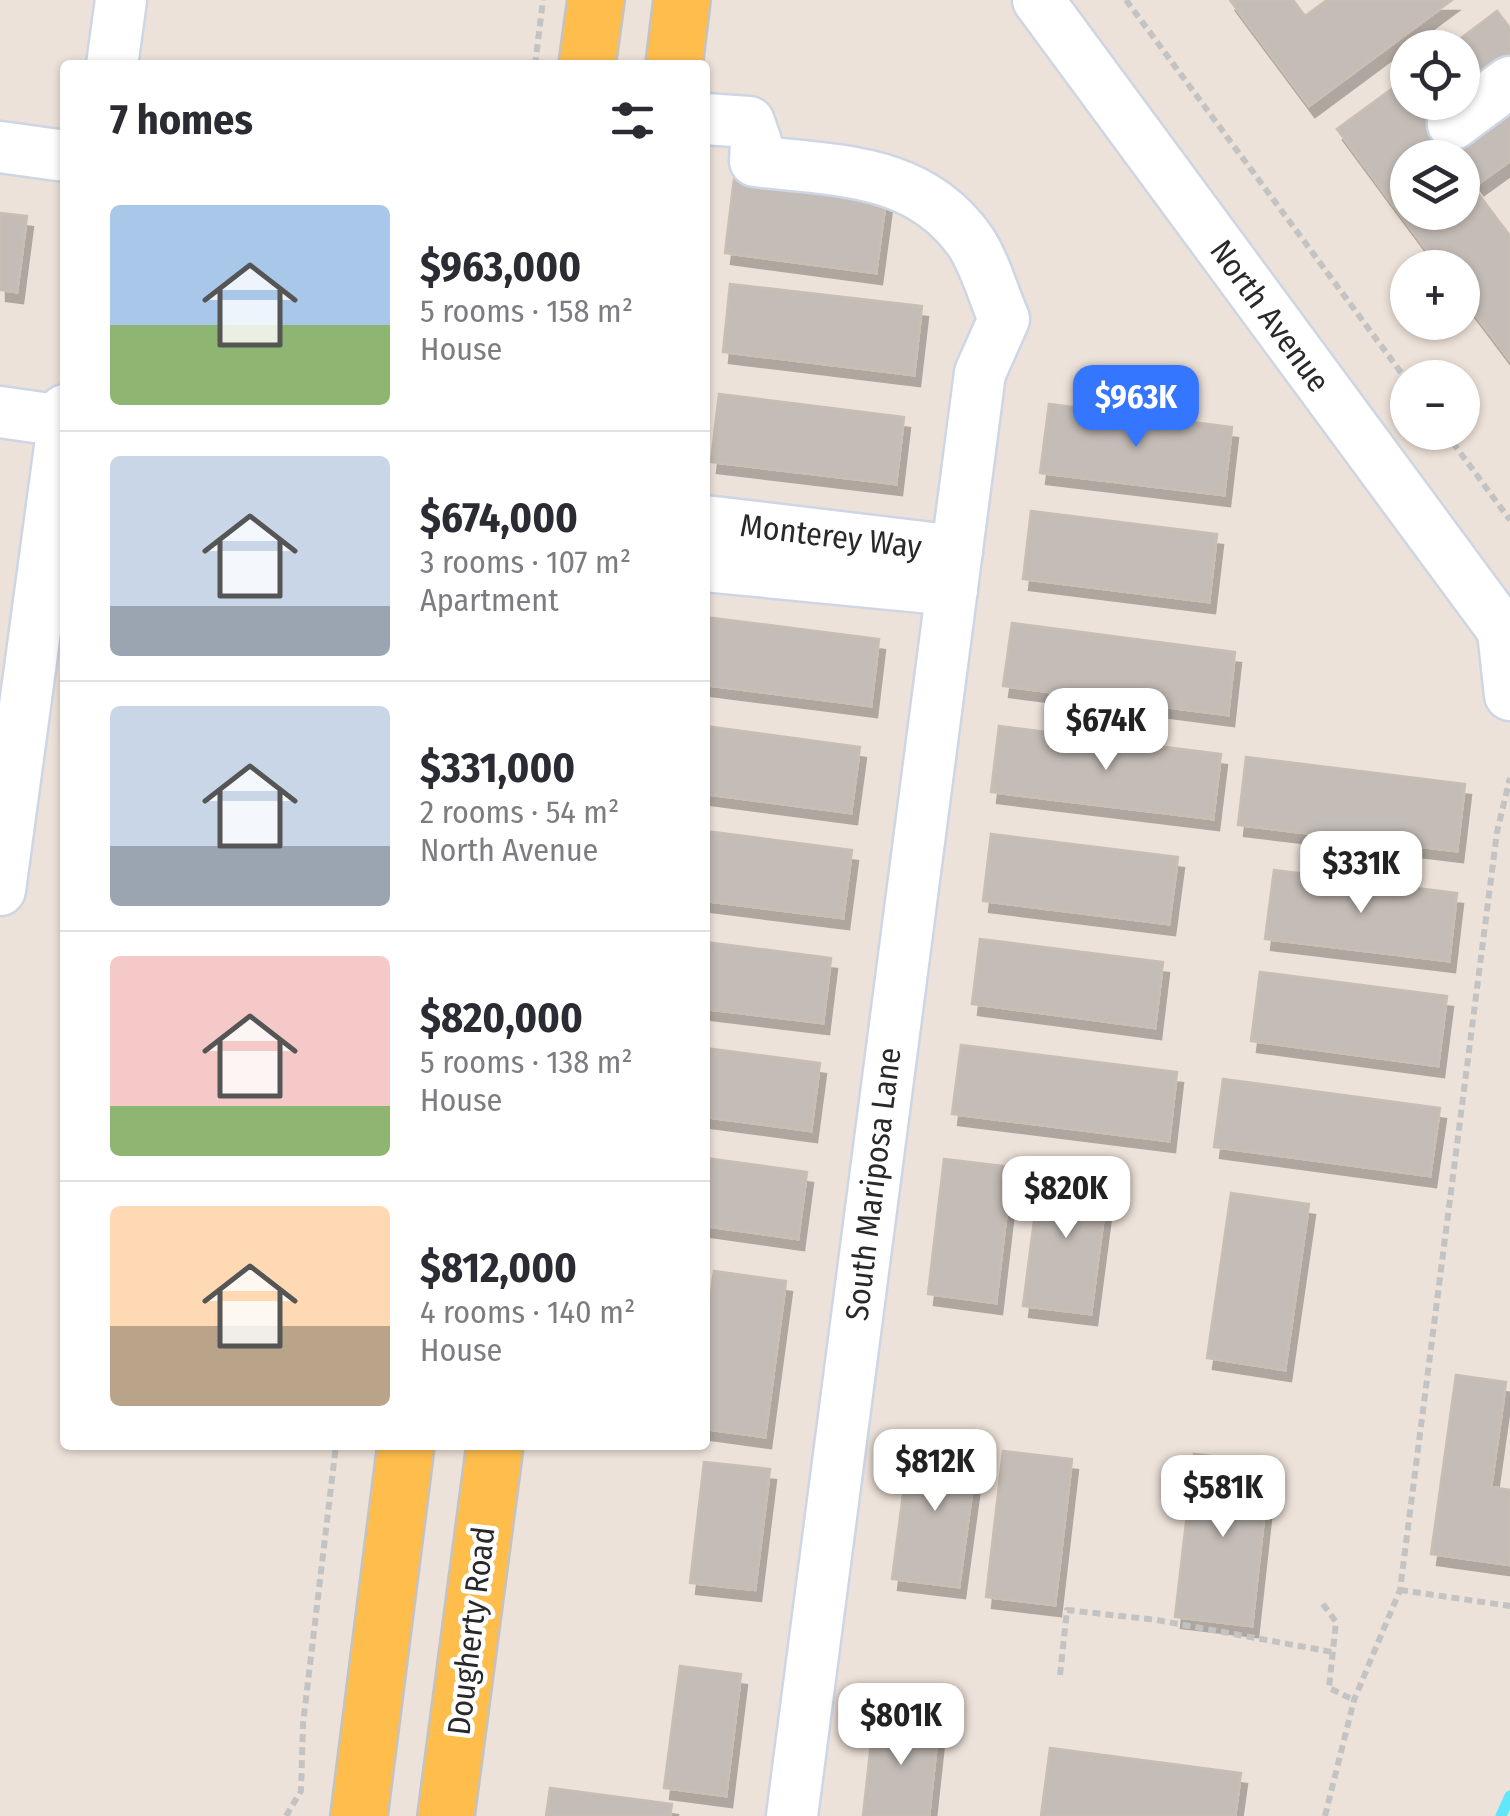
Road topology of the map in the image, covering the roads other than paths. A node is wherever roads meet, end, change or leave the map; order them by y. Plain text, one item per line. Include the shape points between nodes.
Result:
1 (121, 0) edge
2 (596, 0) edge
3 (682, 0) edge
4 (1038, 0) edge
5 (113, 60) edge
6 (588, 60) edge
7 (675, 60) edge
8 (1510, 82) edge
9 (710, 119) edge
10 (1453, 124) dead end
11 (0, 147) edge
12 (60, 155) edge
13 (0, 412) edge
14 (60, 415) edge
15 (60, 436) edge
16 (710, 522) edge
17 (710, 566) edge
18 (954, 571) junction
19 (1506, 636) edge
20 (14, 675) edge
21 (1510, 695) edge
22 (0, 890) edge
23 (405, 1450) edge
24 (494, 1450) edge
25 (359, 1816) edge
26 (446, 1816) edge
27 (792, 1816) edge

1 - 5 street
2 - 6 main road
3 - 7 main road
4 - 19 street, North Avenue
8 - 10 street
9 - 18 street, South Mariposa Lane via 749,122 755,161 887,177 934,204 970,242 1004,319 980,373
11 - 12 street
13 - 14 street
15 - 20 street
16 - 18 street, Monterey Way
17 - 18 street, Monterey Way
18 - 27 street, South Mariposa Lane
19 - 21 street, North Avenue
20 - 22 street
23 - 25 main road
24 - 26 main road, Dougherty Road

